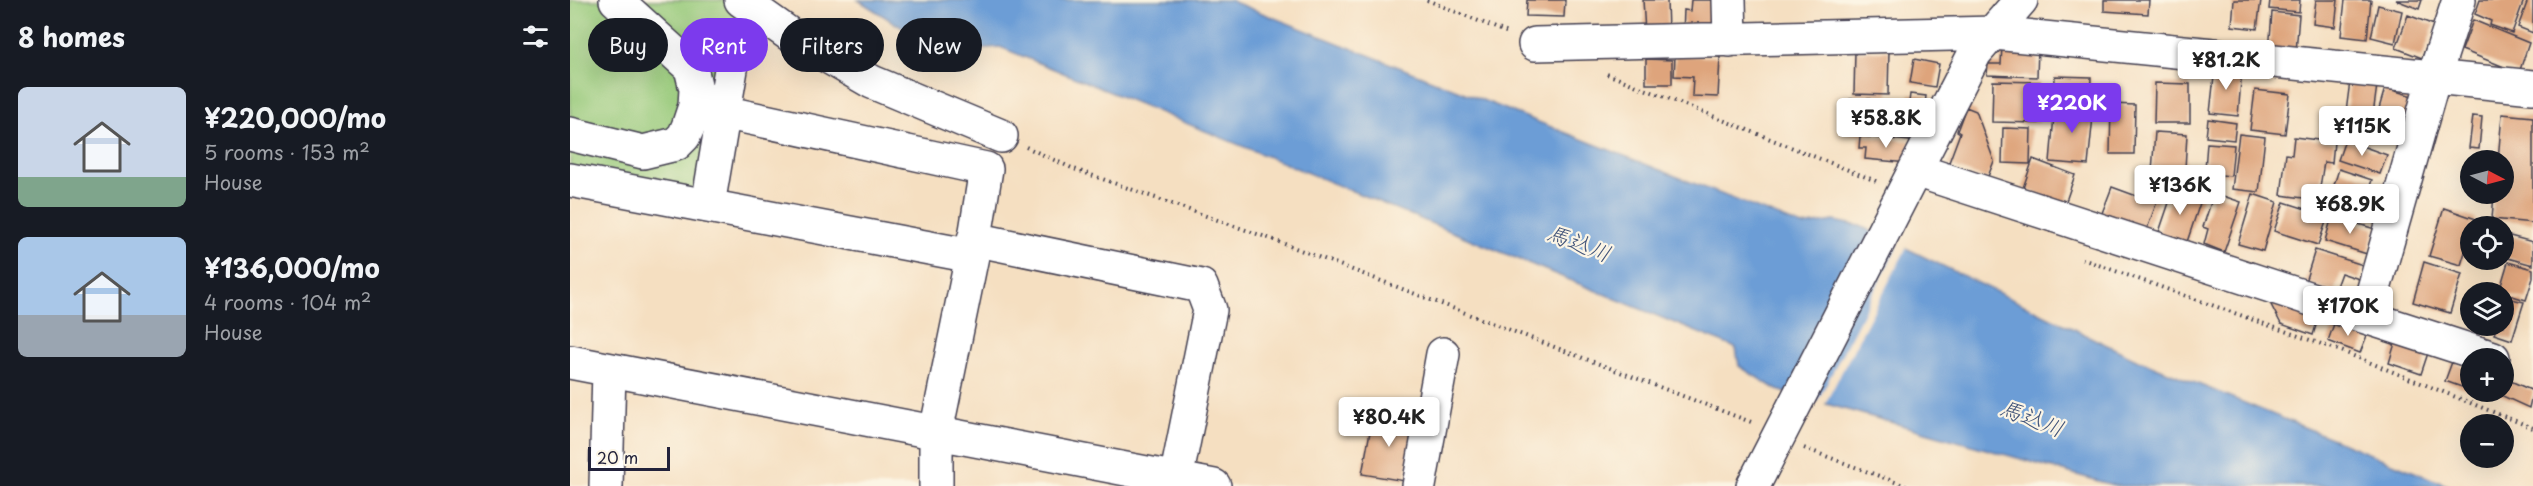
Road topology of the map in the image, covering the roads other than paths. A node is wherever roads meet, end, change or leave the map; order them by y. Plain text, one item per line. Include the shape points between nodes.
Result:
1 (616, 0) edge
2 (741, 0) edge
3 (1729, 0) edge
4 (1994, 0) edge
5 (2021, 0) edge
6 (2459, 0) edge
7 (1995, 33) junction
8 (1730, 40) junction
9 (1535, 44) dead end
10 (723, 72) edge
11 (2434, 77) junction
12 (2533, 87) edge
13 (708, 109) junction
14 (570, 134) edge
15 (1001, 136) road end
16 (570, 180) edge
17 (1909, 181) junction
18 (708, 206) junction
19 (973, 247) junction
20 (2366, 317) junction
21 (2462, 348) edge
22 (1443, 354) dead end
23 (570, 362) edge
24 (609, 370) junction
25 (936, 432) junction
26 (1195, 483) edge
27 (606, 486) edge
28 (936, 486) edge
29 (1419, 486) edge
30 (1753, 486) edge

1 - 13 street via 691,68 696,89
2 - 15 street via 789,34 872,82
3 - 8 street
4 - 7 street
5 - 7 street
6 - 11 street
7 - 8 street
7 - 11 street
7 - 17 street via 1975,53
8 - 9 street
10 - 13 street
11 - 12 street
11 - 20 street
13 - 14 street via 676,144 660,149 643,152
13 - 18 street
13 - 19 street via 986,169
16 - 18 street
17 - 20 street
17 - 30 street
18 - 19 street
19 - 25 street
19 - 26 street via 1201,286 1210,310
20 - 21 street
22 - 29 street
23 - 24 street
24 - 25 street
24 - 27 street
25 - 26 street
25 - 28 street

